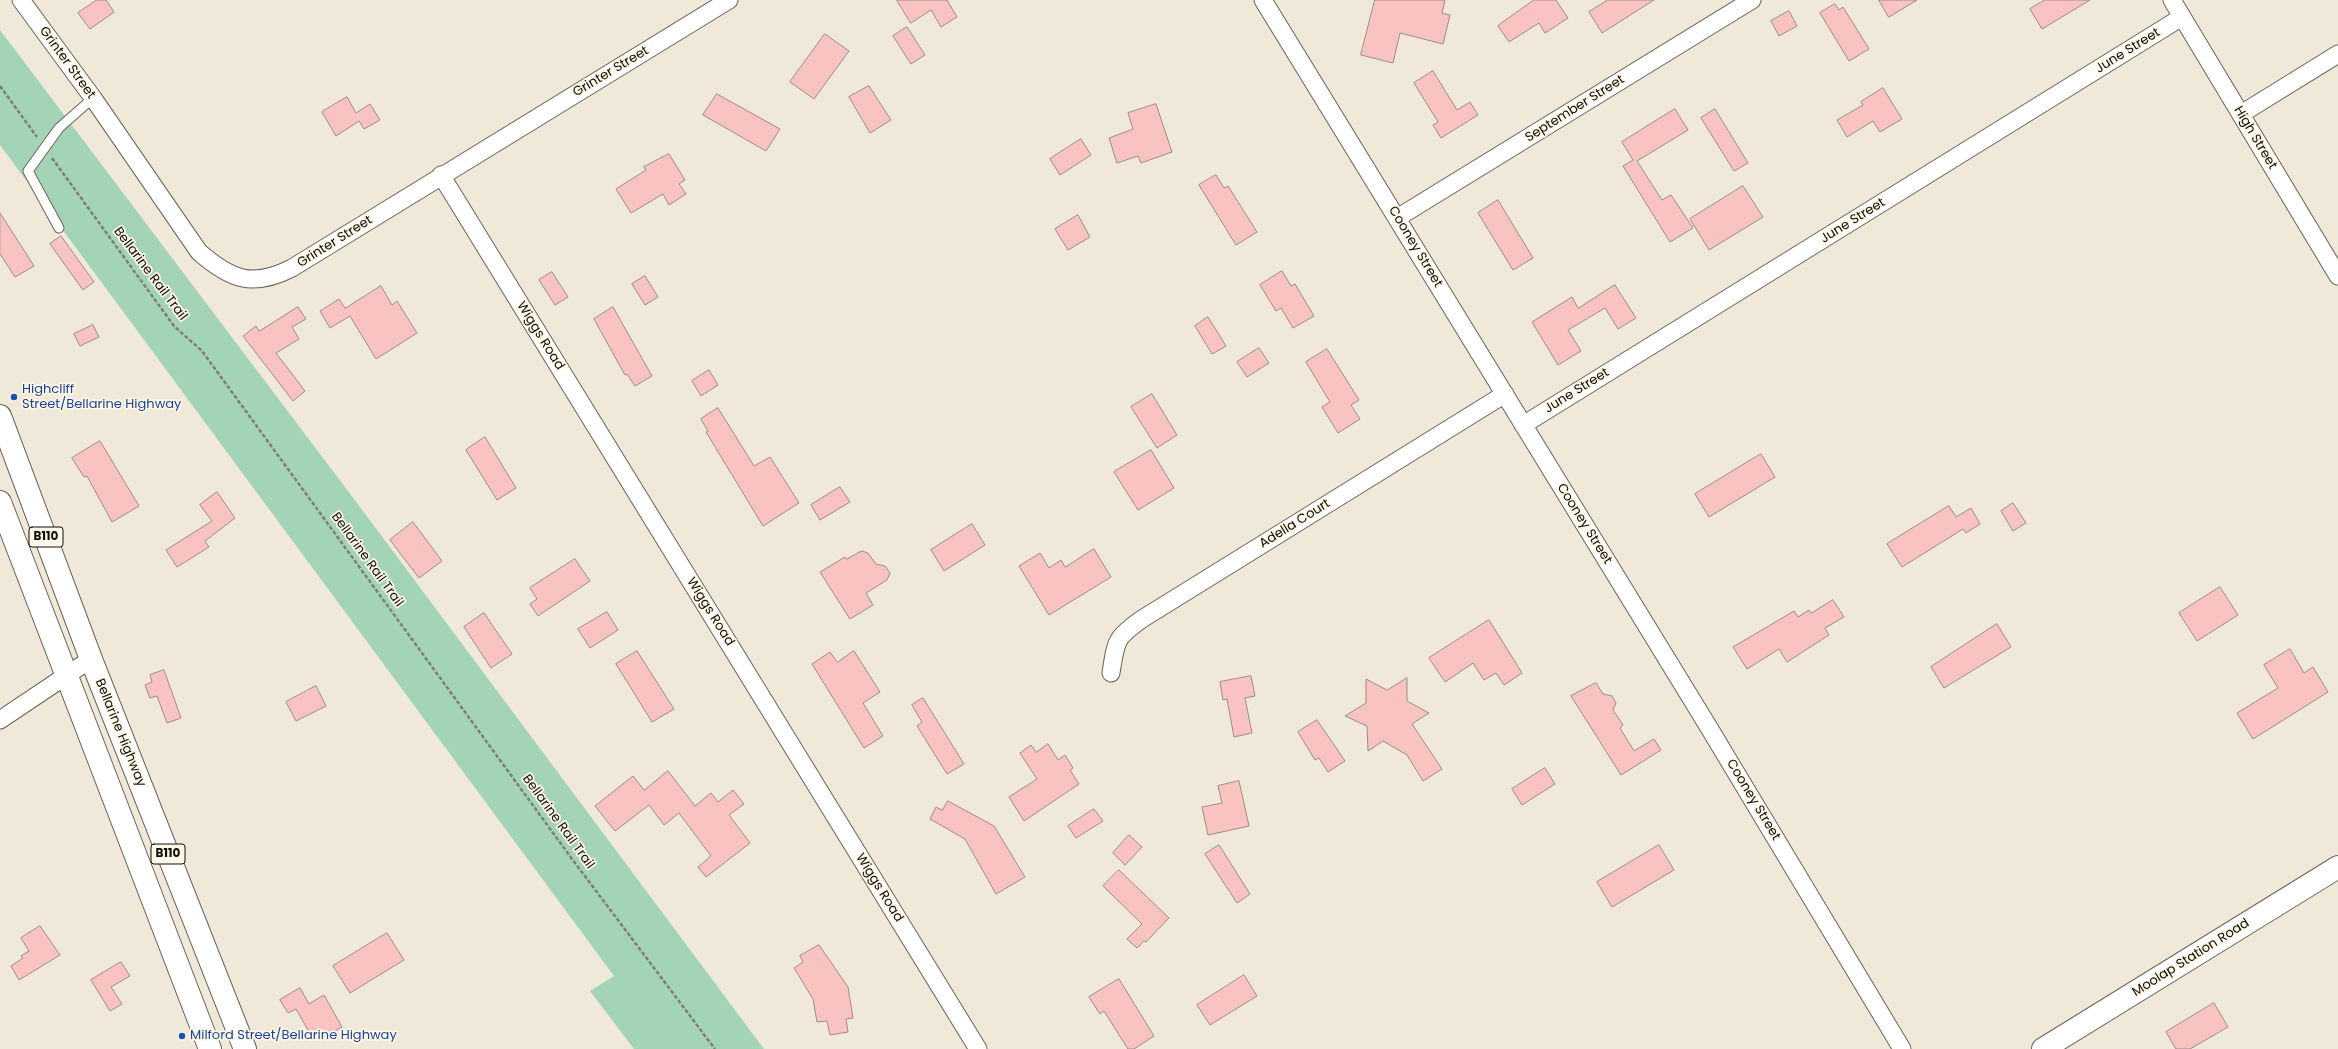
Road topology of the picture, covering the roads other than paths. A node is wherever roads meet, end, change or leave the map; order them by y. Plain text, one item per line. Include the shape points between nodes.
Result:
1 (21, 0) edge
2 (729, 0) edge
3 (1752, 0) edge
4 (2172, 0) edge
5 (1269, 2) edge
6 (2182, 18) junction
7 (2338, 54) edge
8 (94, 98) junction
9 (2240, 114) junction
10 (441, 176) junction
11 (1397, 218) junction
12 (59, 228) dead end
13 (2338, 276) edge
14 (1504, 394) junction
15 (0, 416) edge
16 (1523, 424) junction
17 (0, 502) edge
18 (91, 659) junction
19 (1111, 673) dead end
20 (66, 676) junction
21 (0, 720) edge
22 (2338, 867) edge
23 (210, 1049) edge
24 (245, 1049) edge
25 (978, 1049) edge
26 (1902, 1049) edge
27 (2043, 1049) edge

1 - 8 street, Grinter Street
2 - 10 street, Grinter Street
3 - 11 street, September Street
4 - 6 street, High Street
5 - 11 street, Cooney Street
6 - 9 street, High Street
6 - 16 street, June Street
7 - 9 street
8 - 10 street, Grinter Street via 199,252 216,267 246,279 260,280 277,276
8 - 12 lane via 59,128 28,172
9 - 13 street, High Street
10 - 25 street, Wiggs Road
11 - 14 street, Cooney Street
14 - 16 street, Cooney Street
14 - 19 street, Adella Court via 1122,633 1115,648
15 - 18 main road, Bellarine Highway / B110
16 - 26 street, Cooney Street
17 - 20 main road, B110
18 - 20 street
18 - 24 main road, Bellarine Highway / B110
20 - 21 street
20 - 23 main road, B110
22 - 27 main road, Moolap Station Road

